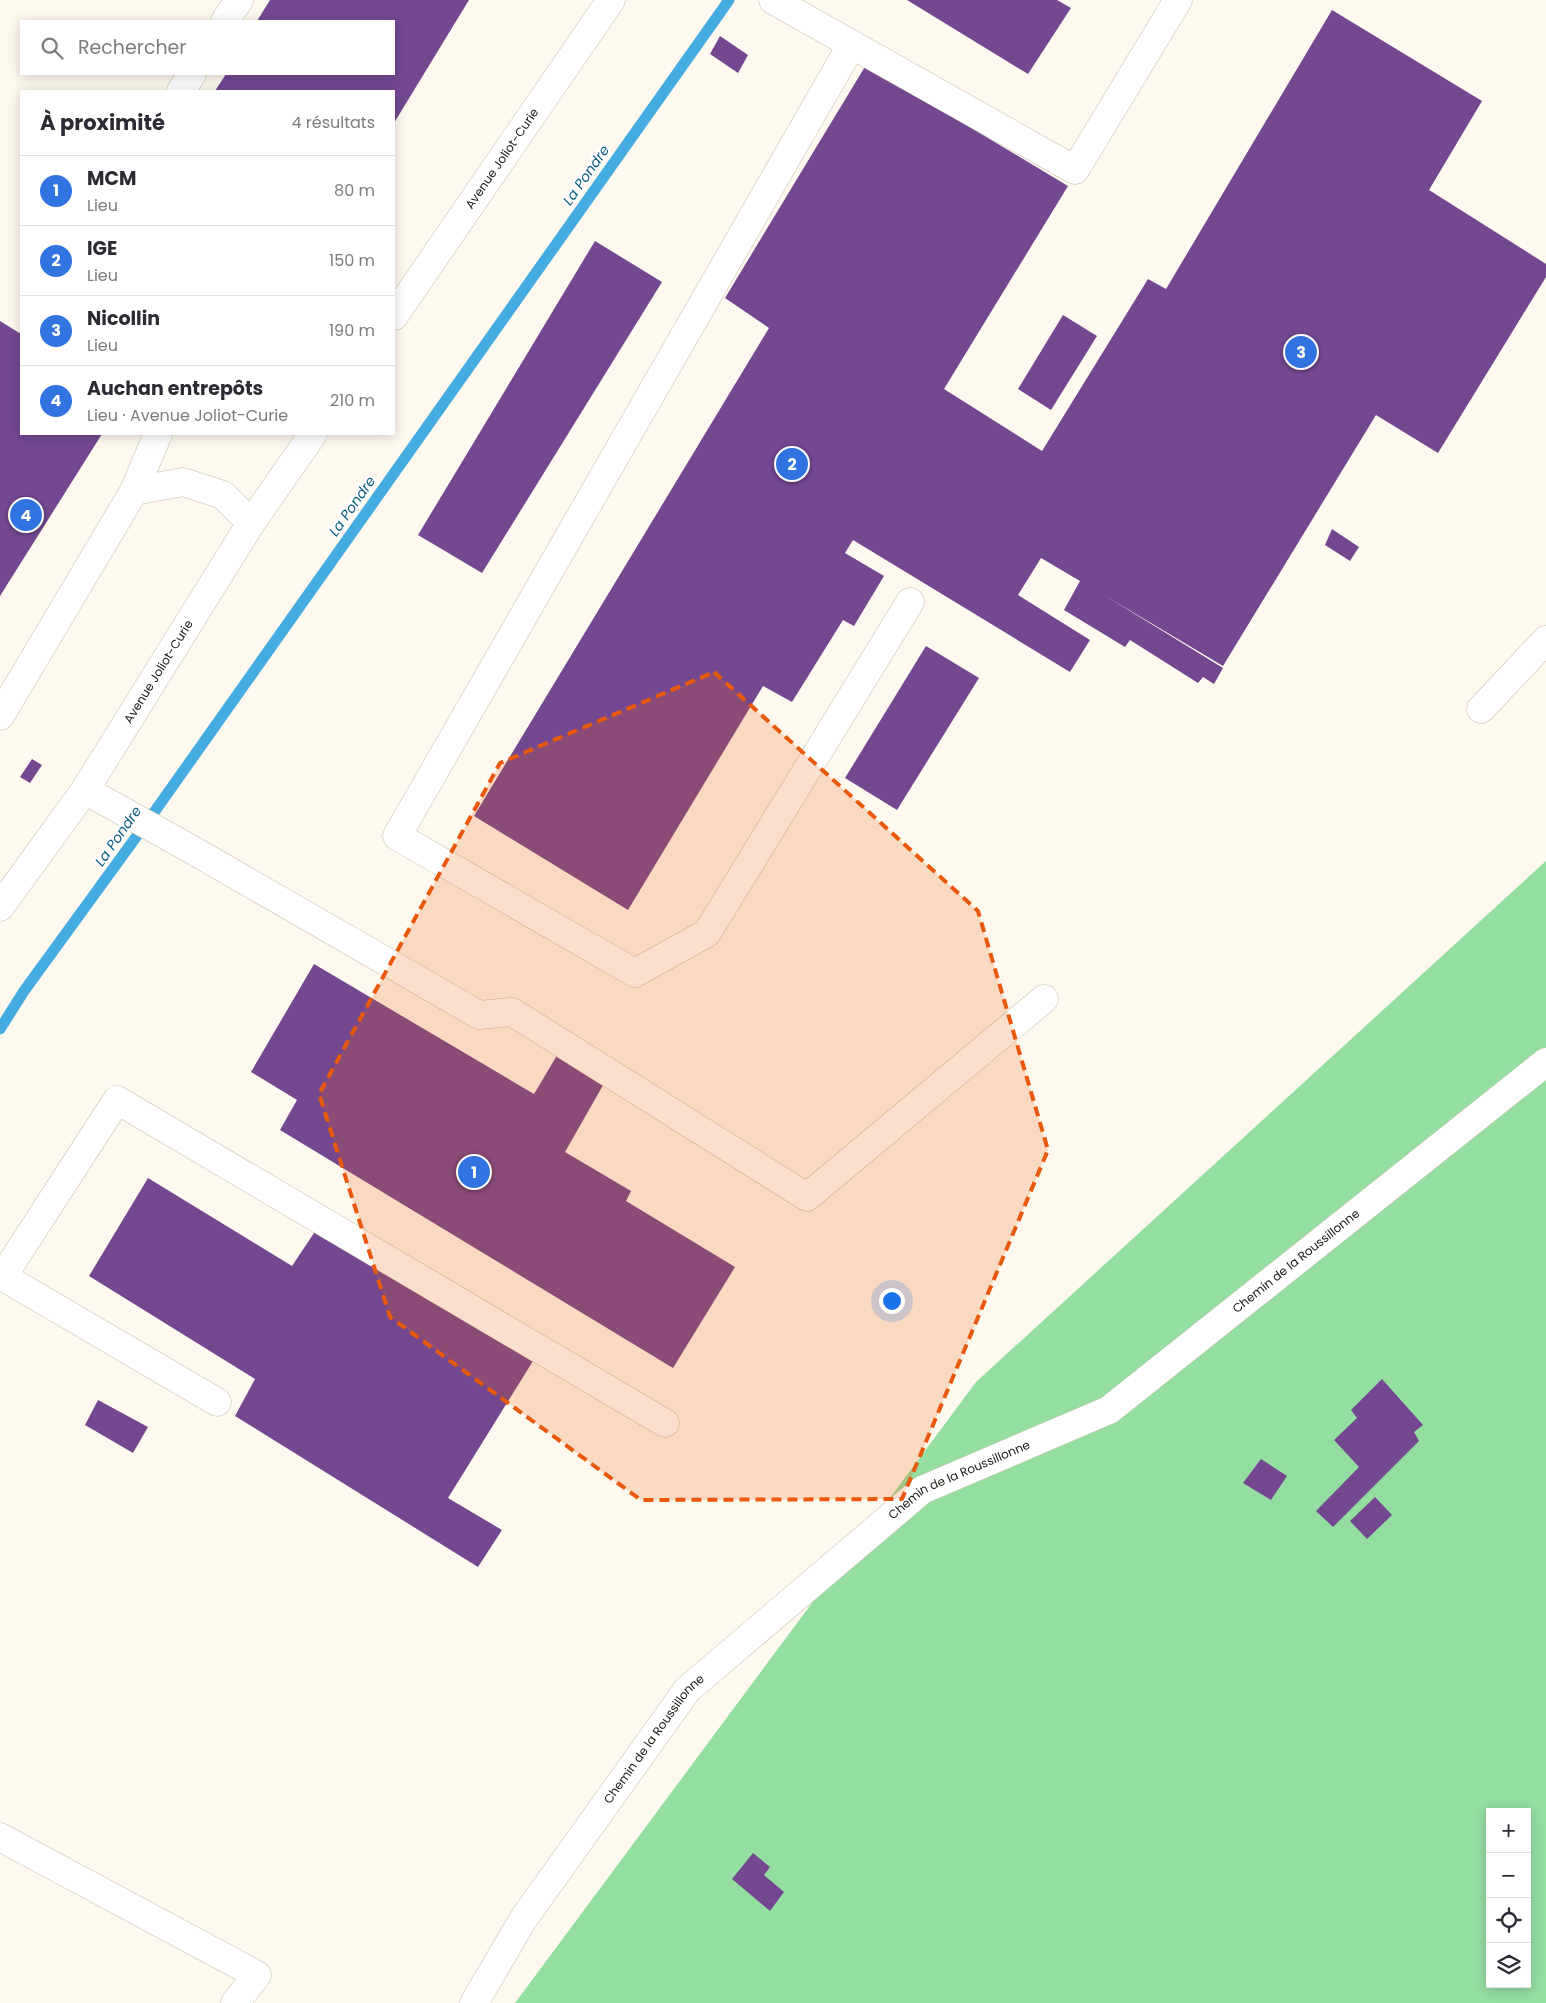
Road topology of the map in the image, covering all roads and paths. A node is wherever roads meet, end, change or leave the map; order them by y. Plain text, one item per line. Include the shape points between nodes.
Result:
1 (239, 0) edge
2 (611, 0) edge
3 (1178, 0) edge
4 (777, 2) edge
5 (226, 20) edge
6 (852, 44) junction
7 (191, 75) edge
8 (182, 90) edge
9 (395, 315) edge
10 (158, 435) edge
11 (311, 435) edge
12 (134, 491) junction
13 (251, 523) junction
14 (910, 602) dead end
15 (1546, 640) edge
16 (1481, 709) dead end
17 (0, 716) edge
18 (85, 790) junction
19 (0, 907) edge
20 (1044, 999) dead end
21 (1546, 1062) edge
22 (2, 1275) edge
23 (217, 1402) dead end
24 (665, 1423) dead end
25 (0, 1837) edge
26 (235, 2003) edge
27 (474, 2003) edge

1 - 5 street
2 - 9 street, Avenue Joliot-Curie
3 - 6 street via 1075,170
4 - 6 street
6 - 14 street via 397,836 635,973 707,933
7 - 8 street
10 - 12 street
11 - 13 street, Avenue Joliot-Curie
12 - 13 street via 183,482 223,495
12 - 17 street
13 - 18 street, Avenue Joliot-Curie
15 - 16 street
18 - 19 street, Avenue Joliot-Curie
18 - 20 street via 479,1016 512,1012 807,1197
21 - 27 street, Chemin de la Roussillonne via 1109,1410 922,1490 687,1690 524,1918
22 - 23 street
22 - 24 street via 116,1100
25 - 26 street via 257,1975

